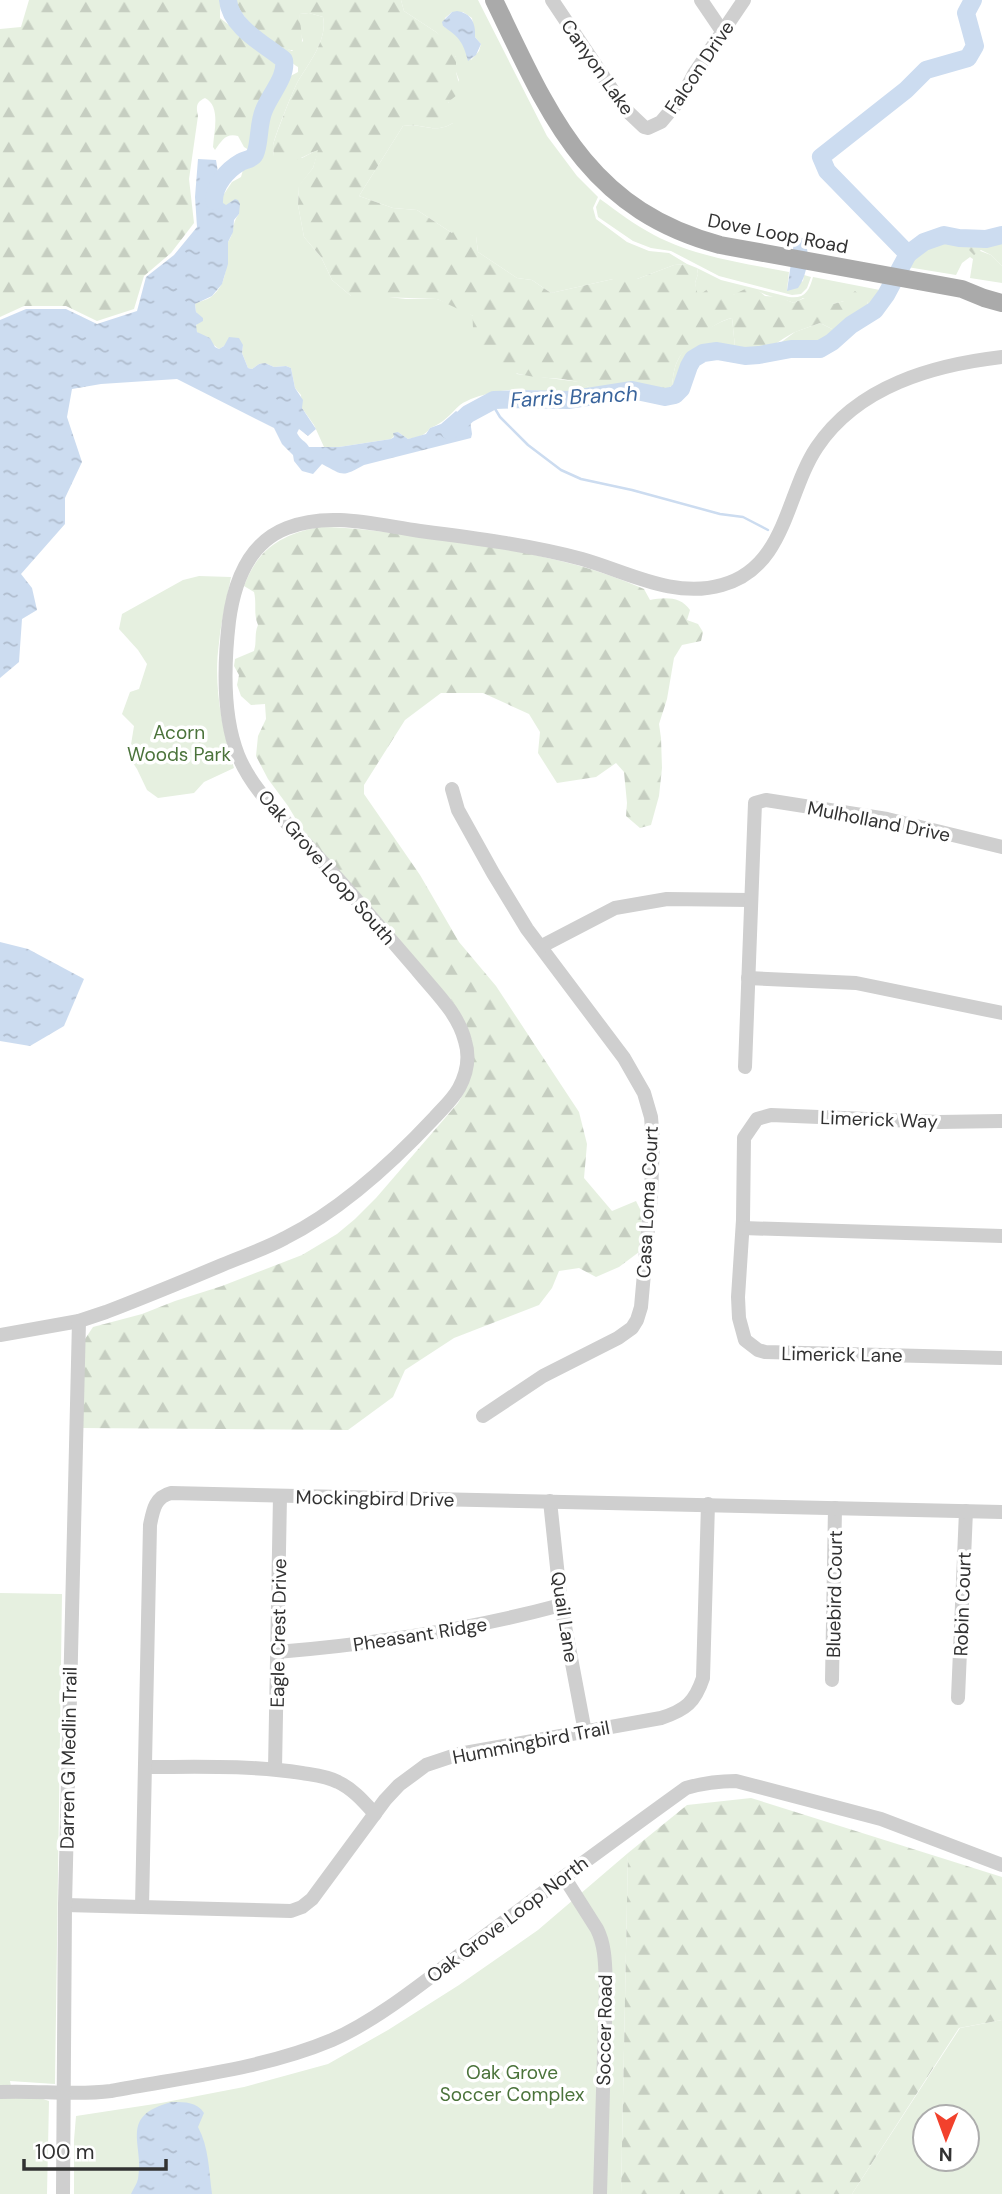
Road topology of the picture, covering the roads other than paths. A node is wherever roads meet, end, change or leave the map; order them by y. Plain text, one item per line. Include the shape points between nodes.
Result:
1 (494, 0) edge
2 (552, 0) edge
3 (701, 0) edge
4 (744, 0) edge
5 (722, 31) junction
6 (648, 128) joint
7 (962, 289) junction
8 (1002, 290) edge
9 (1002, 303) edge
10 (1002, 357) edge
11 (452, 789) dead end
12 (1002, 847) edge
13 (750, 900) junction
14 (542, 946) junction
15 (748, 978) junction
16 (1002, 1013) edge
17 (745, 1067) dead end
18 (757, 1119) joint
19 (1002, 1121) edge
20 (743, 1228) junction
21 (1002, 1236) edge
22 (79, 1321) junction
23 (0, 1335) edge
24 (1002, 1358) edge
25 (483, 1416) dead end
26 (280, 1496) junction
27 (550, 1501) junction
28 (708, 1504) junction
29 (835, 1508) junction
30 (966, 1511) junction
31 (1002, 1512) edge
32 (561, 1605) junction
33 (277, 1652) junction
34 (832, 1680) dead end
35 (958, 1698) dead end
36 (585, 1732) junction
37 (146, 1767) junction
38 (275, 1769) junction
39 (375, 1814) junction
40 (1002, 1865) edge
41 (564, 1877) junction
42 (65, 1905) junction
43 (142, 1907) junction
44 (0, 2092) edge
45 (63, 2092) junction
46 (63, 2194) edge
47 (600, 2194) edge

1 - 7 main road, Dove Loop Road via 556,124 576,152 611,189 650,217 720,245
2 - 6 street, Canyon Lake via 625,109
3 - 5 street
4 - 5 street, Falcon Drive
5 - 6 street, Falcon Drive via 673,109
7 - 8 main road, Dove Loop Road
7 - 9 main road, Dove Loop Road
10 - 22 street, Oak Grove Loop South via 910,376 853,409 818,445 764,558 725,585 686,589 547,551 343,520 288,527 259,546 239,576 226,648 228,705 239,758 270,805 453,1014 465,1039 466,1072 456,1094 398,1155 305,1227
11 - 14 street, Casa Loma Court via 458,810 493,873
12 - 13 street, Mulholland Drive via 887,818 765,800 755,803
13 - 14 street via 667,899 615,908
13 - 15 street
14 - 25 street, Casa Loma Court via 624,1058 651,1116 651,1195 642,1307 632,1328 618,1338 543,1376
15 - 16 street via 856,983
15 - 17 street
18 - 19 street, Limerick Way via 771,1115
18 - 20 street, Limerick Lane via 744,1138
20 - 21 street
20 - 24 street, Limerick Lane via 738,1318 745,1340 758,1350
22 - 23 street, Oak Grove Loop South
22 - 42 street, Darren G Medlin Trail
26 - 27 street, Mockingbird Drive
26 - 33 street, Eagle Crest Drive
26 - 37 street, Mockingbird Drive via 171,1493 157,1500 150,1525
27 - 28 street, Mockingbird Drive
27 - 32 street, Quail Lane
28 - 29 street, Mockingbird Drive
28 - 36 street, Hummingbird Trail via 703,1678 698,1694 672,1714
29 - 30 street, Mockingbird Drive
29 - 34 street, Bluebird Court
30 - 31 street, Mockingbird Drive
30 - 35 street, Robin Court
32 - 33 street, Pheasant Ridge via 442,1632
32 - 36 street, Quail Lane
33 - 38 street, Eagle Crest Drive
36 - 39 street, Hummingbird Trail via 426,1765 400,1785
37 - 38 street
37 - 43 street, Mockingbird Drive
38 - 39 street via 340,1782
39 - 43 street, Hummingbird Trail via 302,1907 291,1911
40 - 41 street, Oak Grove Loop North via 881,1819 736,1781 717,1781 686,1788
41 - 45 street, Oak Grove Loop North via 414,1989 333,2040 252,2065 111,2091
41 - 47 street, Soccer Road via 602,1938 605,1955
42 - 43 street, Hummingbird Trail
42 - 45 street, Darren G Medlin Trail
44 - 45 street, Oak Grove Loop North
45 - 46 street, Darren G Medlin Trail

